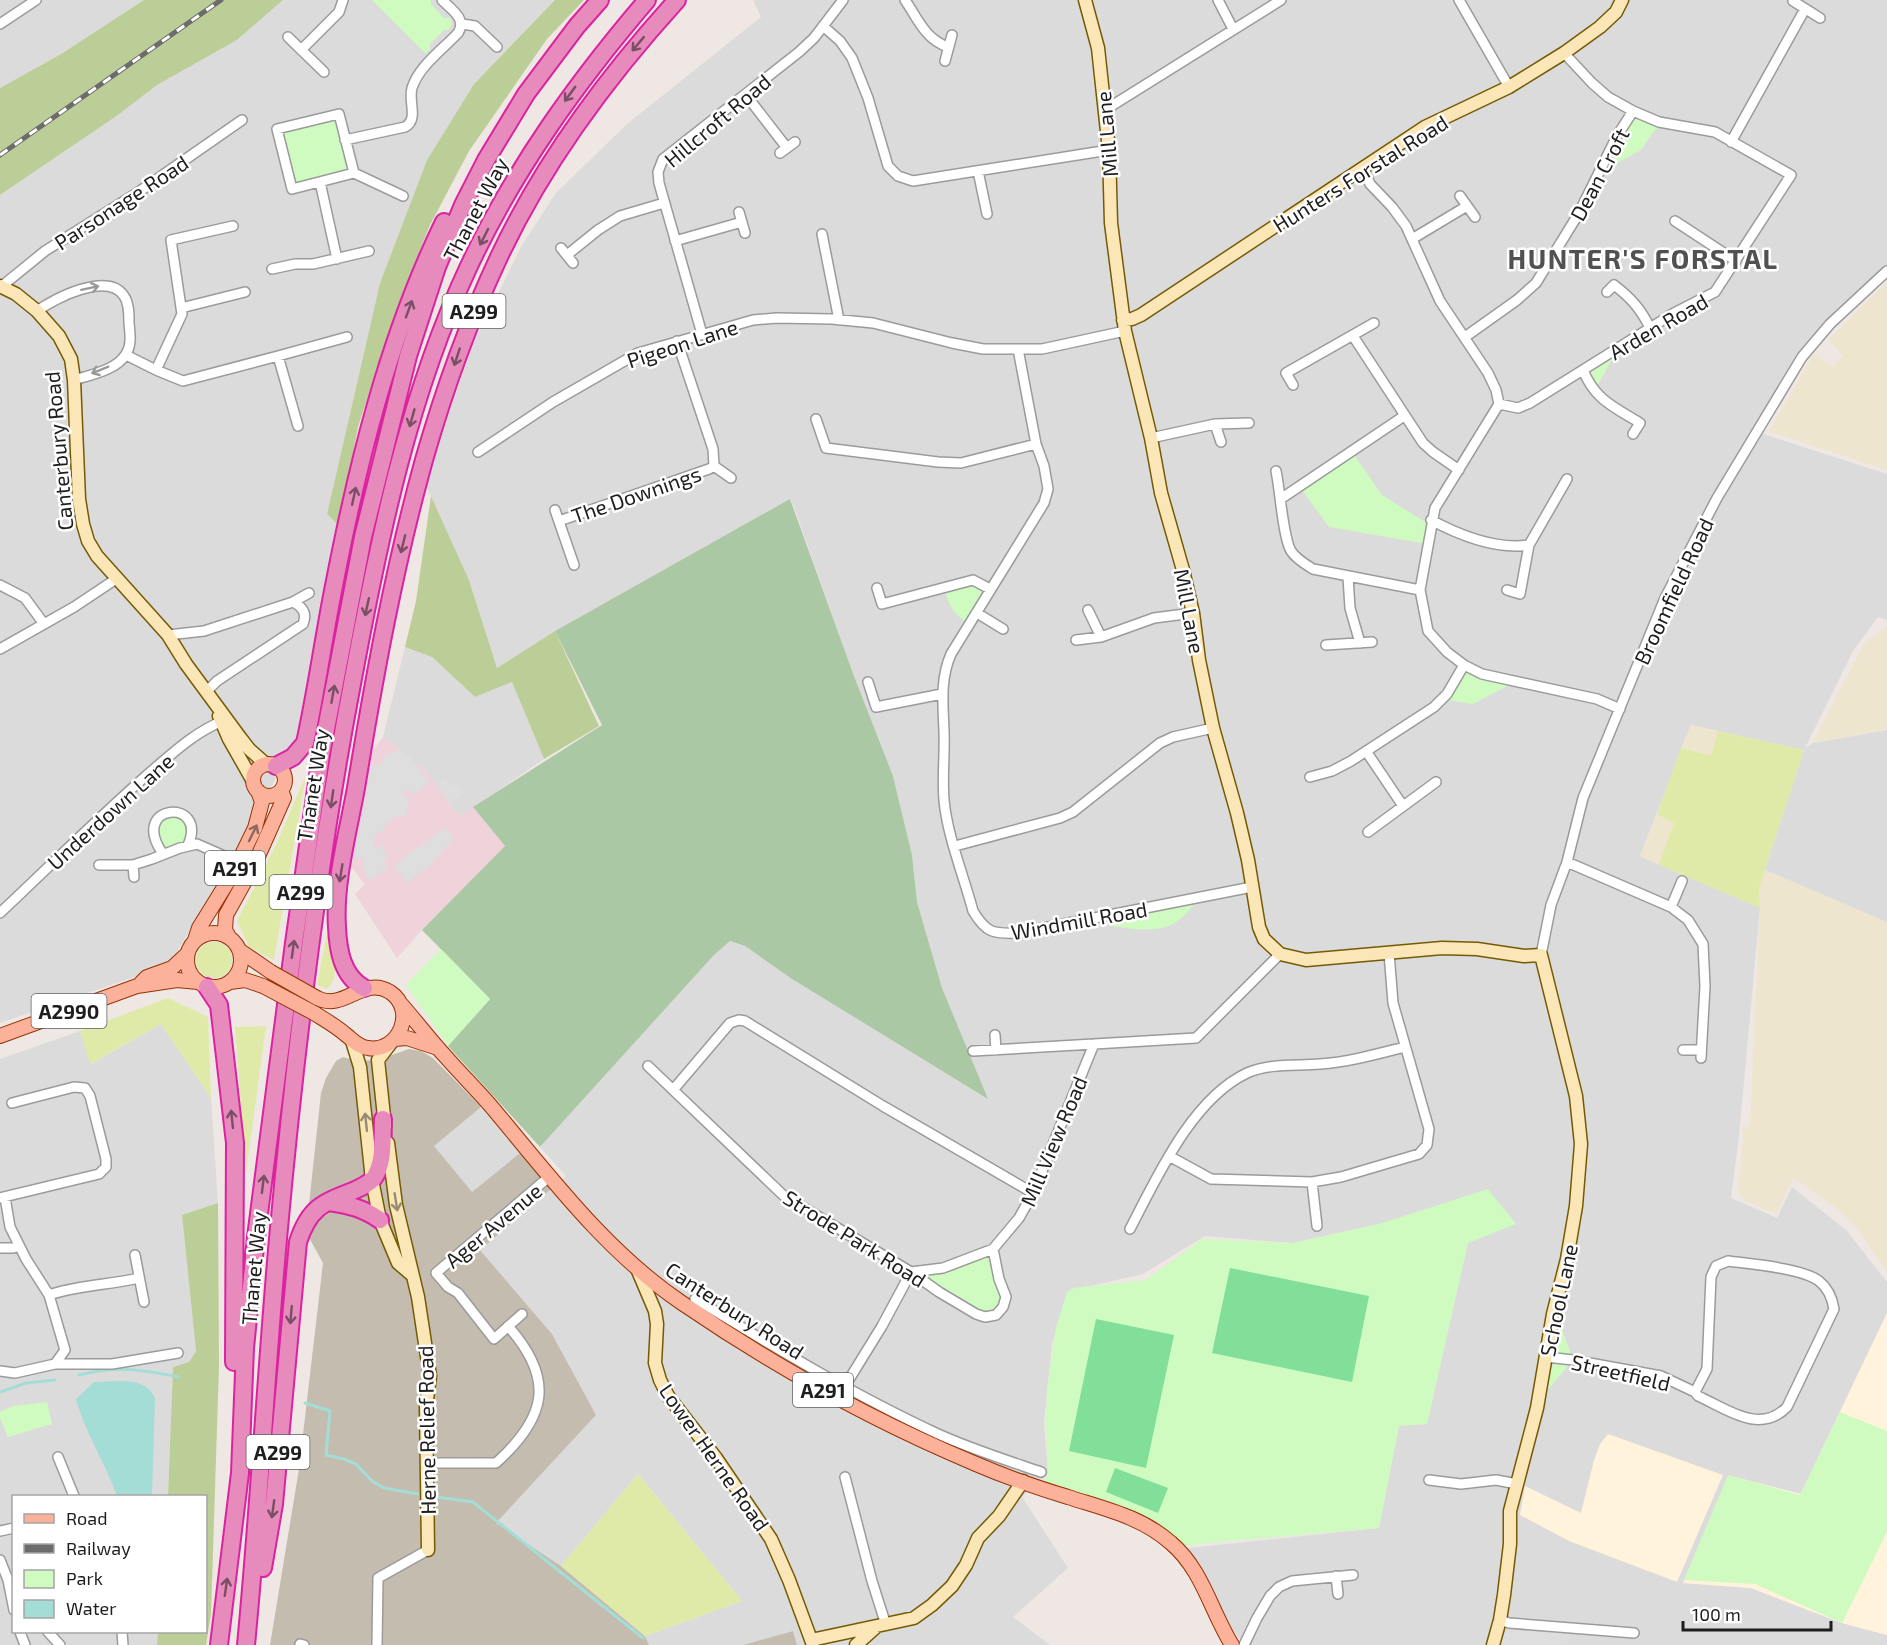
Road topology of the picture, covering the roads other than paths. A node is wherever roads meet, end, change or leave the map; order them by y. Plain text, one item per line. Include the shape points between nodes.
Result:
1 (36, 0) edge
2 (343, 0) edge
3 (442, 0) edge
4 (600, 0) edge
5 (647, 0) edge
6 (676, 0) edge
7 (843, 0) edge
8 (905, 0) edge
9 (1085, 0) edge
10 (1218, 0) edge
11 (1281, 0) edge
12 (1459, 0) edge
13 (1622, 0) edge
14 (1792, 1) edge
15 (1805, 9) junction
16 (1820, 18) dead end
17 (0, 24) edge
18 (462, 24) junction
19 (823, 27) junction
20 (1233, 29) junction
21 (952, 35) dead end
22 (288, 37) dead end
23 (497, 47) dead end
24 (948, 47) junction
25 (301, 50) junction
26 (1564, 53) junction
27 (945, 61) dead end
28 (324, 72) dead end
29 (1509, 87) junction
30 (746, 94) junction
31 (1105, 110) junction
32 (1633, 111) junction
33 (242, 120) dead end
34 (345, 140) junction
35 (1731, 142) junction
36 (787, 148) dead end
37 (1109, 150) junction
38 (486, 160) junction
39 (1363, 168) junction
40 (978, 171) junction
41 (354, 174) junction
42 (320, 182) junction
43 (403, 196) dead end
44 (1460, 196) dead end
45 (664, 203) junction
46 (1467, 206) junction
47 (739, 212) dead end
48 (987, 214) dead end
49 (1475, 217) dead end
50 (1675, 221) dead end
51 (742, 222) junction
52 (233, 226) dead end
53 (745, 234) dead end
54 (822, 234) dead end
55 (1412, 239) junction
56 (675, 241) junction
57 (369, 251) dead end
58 (567, 255) dead end
59 (337, 259) junction
60 (1736, 261) junction
61 (272, 269) dead end
62 (1887, 271) edge
63 (1, 286) edge
64 (244, 292) dead end
65 (1607, 292) dead end
66 (182, 308) junction
67 (37, 311) junction
68 (839, 320) junction
69 (1374, 323) dead end
70 (1124, 326) junction
71 (1650, 328) junction
72 (702, 334) junction
73 (1353, 336) junction
74 (347, 337) dead end
75 (1465, 337) junction
76 (677, 340) junction
77 (1018, 349) junction
78 (126, 355) junction
79 (278, 356) junction
80 (156, 370) junction
81 (1583, 370) junction
82 (74, 380) junction
83 (1293, 385) dead end
84 (1499, 404) junction
85 (1404, 416) junction
86 (816, 419) dead end
87 (1249, 423) dead end
88 (1215, 424) junction
89 (298, 426) dead end
90 (1633, 434) dead end
91 (1151, 438) junction
92 (1221, 442) dead end
93 (1036, 444) junction
94 (478, 452) dead end
95 (714, 466) junction
96 (1459, 470) junction
97 (1276, 471) dead end
98 (730, 478) dead end
99 (1567, 479) dead end
100 (1282, 498) junction
101 (555, 510) dead end
102 (1431, 520) junction
103 (559, 521) junction
104 (1529, 545) junction
105 (574, 565) dead end
106 (1348, 577) junction
107 (116, 579) junction
108 (0, 585) edge
109 (877, 588) dead end
110 (990, 589) junction
111 (1420, 590) junction
112 (1507, 590) dead end
113 (309, 593) dead end
114 (293, 602) junction
115 (1088, 610) dead end
116 (977, 613) junction
117 (1193, 613) junction
118 (44, 624) junction
119 (1003, 629) dead end
120 (168, 635) junction
121 (1101, 637) junction
122 (1076, 640) dead end
123 (1372, 642) dead end
124 (1360, 643) junction
125 (1326, 645) dead end
126 (0, 649) edge
127 (1464, 665) junction
128 (868, 682) dead end
129 (206, 692) junction
130 (372, 693) junction
131 (942, 694) junction
132 (1620, 709) junction
133 (224, 720) junction
134 (1213, 728) junction
135 (376, 743) dead end
136 (1366, 751) junction
137 (271, 765) junction
138 (1310, 777) dead end
139 (1436, 782) dead end
140 (256, 787) junction
141 (281, 791) junction
142 (1403, 806) junction
143 (1368, 832) dead end
144 (188, 845) junction
145 (955, 846) junction
146 (163, 854) junction
147 (238, 862) junction
148 (1567, 862) junction
149 (133, 865) junction
150 (99, 866) dead end
151 (134, 877) dead end
152 (1682, 881) dead end
153 (1252, 886) junction
154 (1671, 907) junction
155 (0, 913) edge
156 (229, 937) junction
157 (195, 940) junction
158 (239, 950) junction
159 (1389, 953) junction
160 (187, 954) junction
161 (1280, 954) junction
162 (1541, 955) junction
163 (230, 982) junction
164 (202, 984) junction
165 (137, 986) junction
166 (357, 992) junction
167 (400, 1003) junction
168 (995, 1035) dead end
169 (0, 1036) edge
170 (349, 1038) junction
171 (393, 1041) junction
172 (1094, 1044) junction
173 (1405, 1047) junction
174 (438, 1048) junction
175 (996, 1050) junction
176 (1683, 1050) dead end
177 (973, 1051) dead end
178 (648, 1066) dead end
179 (674, 1090) junction
180 (12, 1103) dead end
181 (383, 1119) junction
182 (1169, 1156) junction
183 (550, 1176) junction
184 (372, 1180) junction
185 (1312, 1182) junction
186 (1033, 1193) junction
187 (2, 1197) edge
188 (324, 1202) junction
189 (380, 1220) junction
190 (1317, 1226) dead end
191 (1130, 1229) dead end
192 (19, 1246) junction
193 (0, 1248) edge
194 (993, 1249) junction
195 (135, 1255) dead end
196 (638, 1271) junction
197 (911, 1272) junction
198 (413, 1276) junction
199 (139, 1278) junction
200 (49, 1294) junction
201 (695, 1299) dead end
202 (144, 1302) dead end
203 (522, 1314) dead end
204 (508, 1326) junction
205 (178, 1353) dead end
206 (1546, 1357) junction
207 (55, 1364) junction
208 (0, 1371) edge
209 (1695, 1392) junction
210 (841, 1393) junction
211 (58, 1457) dead end
212 (428, 1463) junction
213 (1025, 1469) junction
214 (1041, 1472) dead end
215 (845, 1477) dead end
216 (1430, 1480) dead end
217 (1517, 1484) junction
218 (73, 1495) edge
219 (428, 1550) joint
220 (231, 1555) junction
221 (0, 1561) edge
222 (1353, 1575) dead end
223 (1336, 1576) junction
224 (1338, 1594) dead end
225 (12, 1600) edge
226 (1500, 1620) junction
227 (881, 1626) junction
228 (50, 1633) edge
229 (1634, 1633) dead end
230 (812, 1643) edge
231 (300, 1644) edge
232 (60, 1645) edge
233 (219, 1645) edge
234 (246, 1645) edge
235 (304, 1645) edge
236 (377, 1645) edge
237 (856, 1645) edge
238 (1232, 1645) edge
239 (1244, 1645) edge
240 (1493, 1645) edge

1 - 17 street
2 - 25 street via 339,12
3 - 18 street
4 - 38 highway, Thanet Way / A299 via 526,94
5 -> 234 highway, Thanet Way / A299 via 548,126 485,233 435,348 393,488 342,734 298,1034
6 -> 130 highway, A299 via 610,79 556,156 516,224 475,310 425,459
7 - 19 street, Hillcroft Road
8 - 24 street via 928,36
9 - 31 street, Mill Lane via 1098,48
10 - 20 street
11 - 20 street
12 - 29 street
13 - 26 street, Hunters Forstal Road via 1600,27
14 - 15 street
15 - 16 street
15 - 35 street
18 - 23 street via 475,26
18 - 34 street via 414,82 409,125
19 - 30 street, Hillcroft Road via 798,54
19 - 40 street via 852,58 888,166 898,176 914,181
20 - 31 street
21 - 24 street
22 - 25 street
24 - 27 street
25 - 28 street
26 - 29 street, Hunters Forstal Road
26 - 32 street, Arden Road via 1600,90
29 - 39 street, Hunters Forstal Road via 1425,127
30 - 36 street
30 - 45 street, Hillcroft Road via 663,159 658,172
31 - 37 street, Mill Lane
32 - 35 street, Arden Road via 1659,122 1715,132
32 - 75 street, Dean Croft via 1579,213 1536,283
33 - 63 street, Parsonage Road via 45,251
34 - 41 street
34 - 42 street via 339,114 277,129 292,189
35 - 60 street, Arden Road via 1791,175
37 - 40 street
37 - 70 street, Mill Lane via 1111,223
137 -> 38 highway, A299 via 293,757 304,743 359,470 394,350 436,239 467,176
220 -> 38 highway, Thanet Way / A299 via 256,1237 321,755 363,537 402,378 440,259
39 - 55 street via 1370,184 1392,207
39 - 70 street, Hunters Forstal Road
40 - 48 street
41 - 42 street
41 - 43 street
42 - 59 street
44 - 46 street
45 - 56 street, Hillcroft Road
45 - 58 street via 620,216
46 - 49 street
46 - 55 street
47 - 51 street
50 - 60 street
51 - 53 street
51 - 56 street
52 - 66 street via 171,240
54 - 68 street
55 - 75 street via 1440,301
56 - 72 street, Hillcroft Road
57 - 59 street
59 - 61 street
60 - 71 street, Arden Road via 1715,292
62 - 132 street, Broomfield Road via 1830,324 1802,357 1701,527 1665,598
63 - 67 street, Canterbury Road
64 - 66 street
65 - 71 street via 1614,285 1631,299
66 - 80 street
67 -> 78 street via 81,290 102,285 118,289 128,306 130,340
67 - 82 street, Canterbury Road via 65,346
68 - 72 street, Pigeon Lane via 753,320
68 - 77 street, Pigeon Lane via 873,323 982,349
69 - 73 street
70 - 77 street, Pigeon Lane via 1042,349
70 - 91 street, Mill Lane
71 - 81 street, Arden Road
72 - 76 street, Pigeon Lane
73 - 83 street via 1286,373
73 - 85 street
74 - 79 street
75 - 84 street via 1488,373
76 - 94 street, Pigeon Lane via 616,364
76 - 95 street, The Downings via 713,449
77 - 93 street, Windmill Road
78 - 80 street
78 -> 82 street via 105,369
79 - 80 street via 183,381
79 - 89 street
81 - 84 street, Arden Road via 1518,408
81 - 90 street via 1598,396 1640,423
82 - 107 street, Canterbury Road via 83,524 88,541
84 - 96 street
85 - 96 street via 1423,443
85 - 100 street
86 - 93 street via 826,448 938,462 961,463
87 - 88 street
88 - 91 street
88 - 92 street
91 - 117 street, Mill Lane via 1161,493
93 - 110 street, Windmill Road via 1048,489 1044,502
95 - 98 street, The Downings
95 - 103 street, The Downings
96 - 102 street
97 - 100 street
99 - 104 street
100 - 106 street via 1292,552 1313,569
101 - 103 street, The Downings
102 - 104 street via 1476,539 1512,548
102 - 111 street
103 - 105 street, The Downings
104 - 112 street via 1520,594
106 - 111 street
106 - 124 street via 1350,608
107 - 118 street
107 - 120 street, Canterbury Road
108 - 118 street via 25,598
109 - 110 street via 882,604 973,580
110 - 116 street, Windmill Road
111 - 127 street via 1428,632
113 - 114 street
114 - 120 street via 204,631
114 - 129 street via 304,613 303,624
115 - 121 street
116 - 119 street
116 - 131 street, Windmill Road via 951,654
117 - 121 street via 1154,618
117 - 134 street, Mill Lane
118 - 126 street
120 - 129 street, Canterbury Road
121 - 122 street
123 - 124 street
124 - 125 street
127 - 132 street via 1482,674 1597,699
127 - 136 street via 1448,694 1434,707
128 - 131 street via 876,707
129 - 133 street, Canterbury Road
130 - 135 highway via 372,731
130 -> 166 highway, A299 via 337,907 344,967
131 - 145 street, Windmill Road via 944,799
132 - 148 street, Broomfield Road via 1582,798
133 - 137 street, Canterbury Road via 249,749
133 - 140 street, Canterbury Road
133 - 155 street, Underdown Lane via 194,736 169,756
134 - 145 street via 1160,743 1060,818
134 - 153 street, Mill Lane
136 - 138 street via 1332,771
136 - 142 street
137 - 140 main road via 256,771
137 - 141 main road, A291 via 285,777
139 - 142 street
140 - 141 main road via 267,796
147 -> 140 main road, A291 via 259,819 262,802
141 - 156 main road, Thanet Way / A291 via 284,798 265,841 226,915 225,930
142 - 143 street
144 - 146 street
144 - 146 street via 190,821 179,812 170,811 161,815 152,831
144 - 147 street via 201,844
145 - 153 street, Windmill Road via 973,911 988,930 998,934
146 - 149 street
147 - 157 main road, A291
148 - 154 street
148 - 162 street, Broomfield Road via 1551,905
149 - 150 street
149 - 151 street
152 - 154 street
153 - 161 street, Mill Lane via 1259,927 1264,939
154 - 176 street via 1688,920 1703,944 1701,1054
156 - 157 main road via 212,933
156 - 158 main road
157 - 160 main road
158 - 163 main road via 241,964
158 - 166 main road, Canterbury Road, bridge via 317,998 333,1002
159 - 161 street via 1306,960
159 - 162 street via 1442,948
159 - 173 street via 1393,1003
160 - 164 main road via 188,970
160 - 165 main road, A2990 via 172,968 147,977
161 - 172 street, Mill View Road via 1196,1038
162 - 206 street, School Lane via 1576,1095 1581,1144 1576,1206
163 - 164 main road via 215,988
163 - 170 main road, bridge via 246,980 263,986 314,1013
164 - 165 main road, A2990 via 177,980
220 -> 164 highway, A299 via 235,1143 219,1005
165 - 169 main road, A2990
166 - 167 main road, Canterbury Road via 379,987 396,996
167 - 171 main road via 404,1021
167 - 174 main road, Canterbury Road / A291
168 - 175 street
170 - 171 main road via 368,1048
184 -> 170 street, Herne Relief Road via 362,1081 357,1054
171 - 174 main road via 407,1038
171 - 181 street, Herne Relief Road via 378,1060
172 - 175 street, Mill View Road
172 - 186 street, Mill View Road
173 - 182 street via 1352,1059 1277,1066 1248,1073 1196,1115
173 - 185 street via 1429,1129 1427,1145 1419,1154
174 - 183 main road, Canterbury Road / A291
175 - 177 street, Mill View Road
178 - 179 street, Strode Park Road
179 - 186 street via 730,1023 745,1021
179 - 197 street, Strode Park Road via 784,1196
180 - 187 street via 74,1087 85,1088 106,1167 99,1174
181 - 184 highway via 380,1161
181 -> 198 street, Herne Relief Road via 396,1205
182 - 185 street via 1211,1179
182 - 191 street
183 - 196 main road, Canterbury Road / A291
183 - 204 street, Ager Avenue via 436,1273 458,1293 494,1339
184 - 188 highway, A299
184 - 189 street, Herne Relief Road
185 - 190 street
186 - 194 street, Mill View Road via 1019,1218
187 - 192 street
188 - 189 highway via 352,1205
188 -> 234 highway, A299 via 303,1228 296,1257 274,1504
189 - 198 street, Herne Relief Road via 398,1263
192 - 193 street
192 - 200 street
194 - 197 street, Mill View Road via 943,1268
194 - 197 street, Strode Park Road via 1006,1297 996,1315 976,1314
195 - 199 street
196 - 210 main road, Canterbury Road / A291 via 740,1342
196 - 230 street, Lower Herne Road via 655,1311 655,1363 660,1380 771,1539
197 - 210 street
198 - 212 street, Herne Relief Road via 429,1376
199 - 200 street
199 - 202 street
200 - 207 street via 65,1350
201 - 210 street, Canterbury Road
203 - 204 street
204 - 212 street via 526,1346 535,1367 541,1391 537,1412 496,1463
205 - 207 street via 112,1364
206 - 209 street, Streetfield via 1661,1376
206 - 217 street, School Lane
207 - 208 street via 15,1373
209 - 209 street, Streetfield via 1707,1369 1711,1277 1716,1266 1728,1261 1770,1267 1811,1276 1827,1288 1834,1309 1787,1407 1780,1414 1764,1421 1755,1420
210 - 213 main road, Canterbury Road / A291 via 932,1446 980,1466
211 - 218 street
212 - 219 street, Herne Relief Road
213 - 214 street, Canterbury Road
213 - 227 street, Lower Herne Road via 999,1516 978,1538 952,1586 914,1618
213 - 238 main road, Canterbury Road / A291 via 1140,1522 1173,1544 1199,1578
215 - 227 street
216 - 217 street via 1461,1484 1496,1480
217 - 226 street, School Lane via 1510,1511 1510,1544
219 - 236 street via 378,1578
233 -> 220 highway, Thanet Way / A299
221 - 225 street
222 - 223 street
223 - 224 street
223 - 239 street via 1292,1581 1280,1587 1270,1596
226 - 229 street
226 - 240 street, School Lane
227 - 230 street, Lower Herne Road
227 - 237 street, Lower Herne Road
228 - 232 street
231 - 235 street

